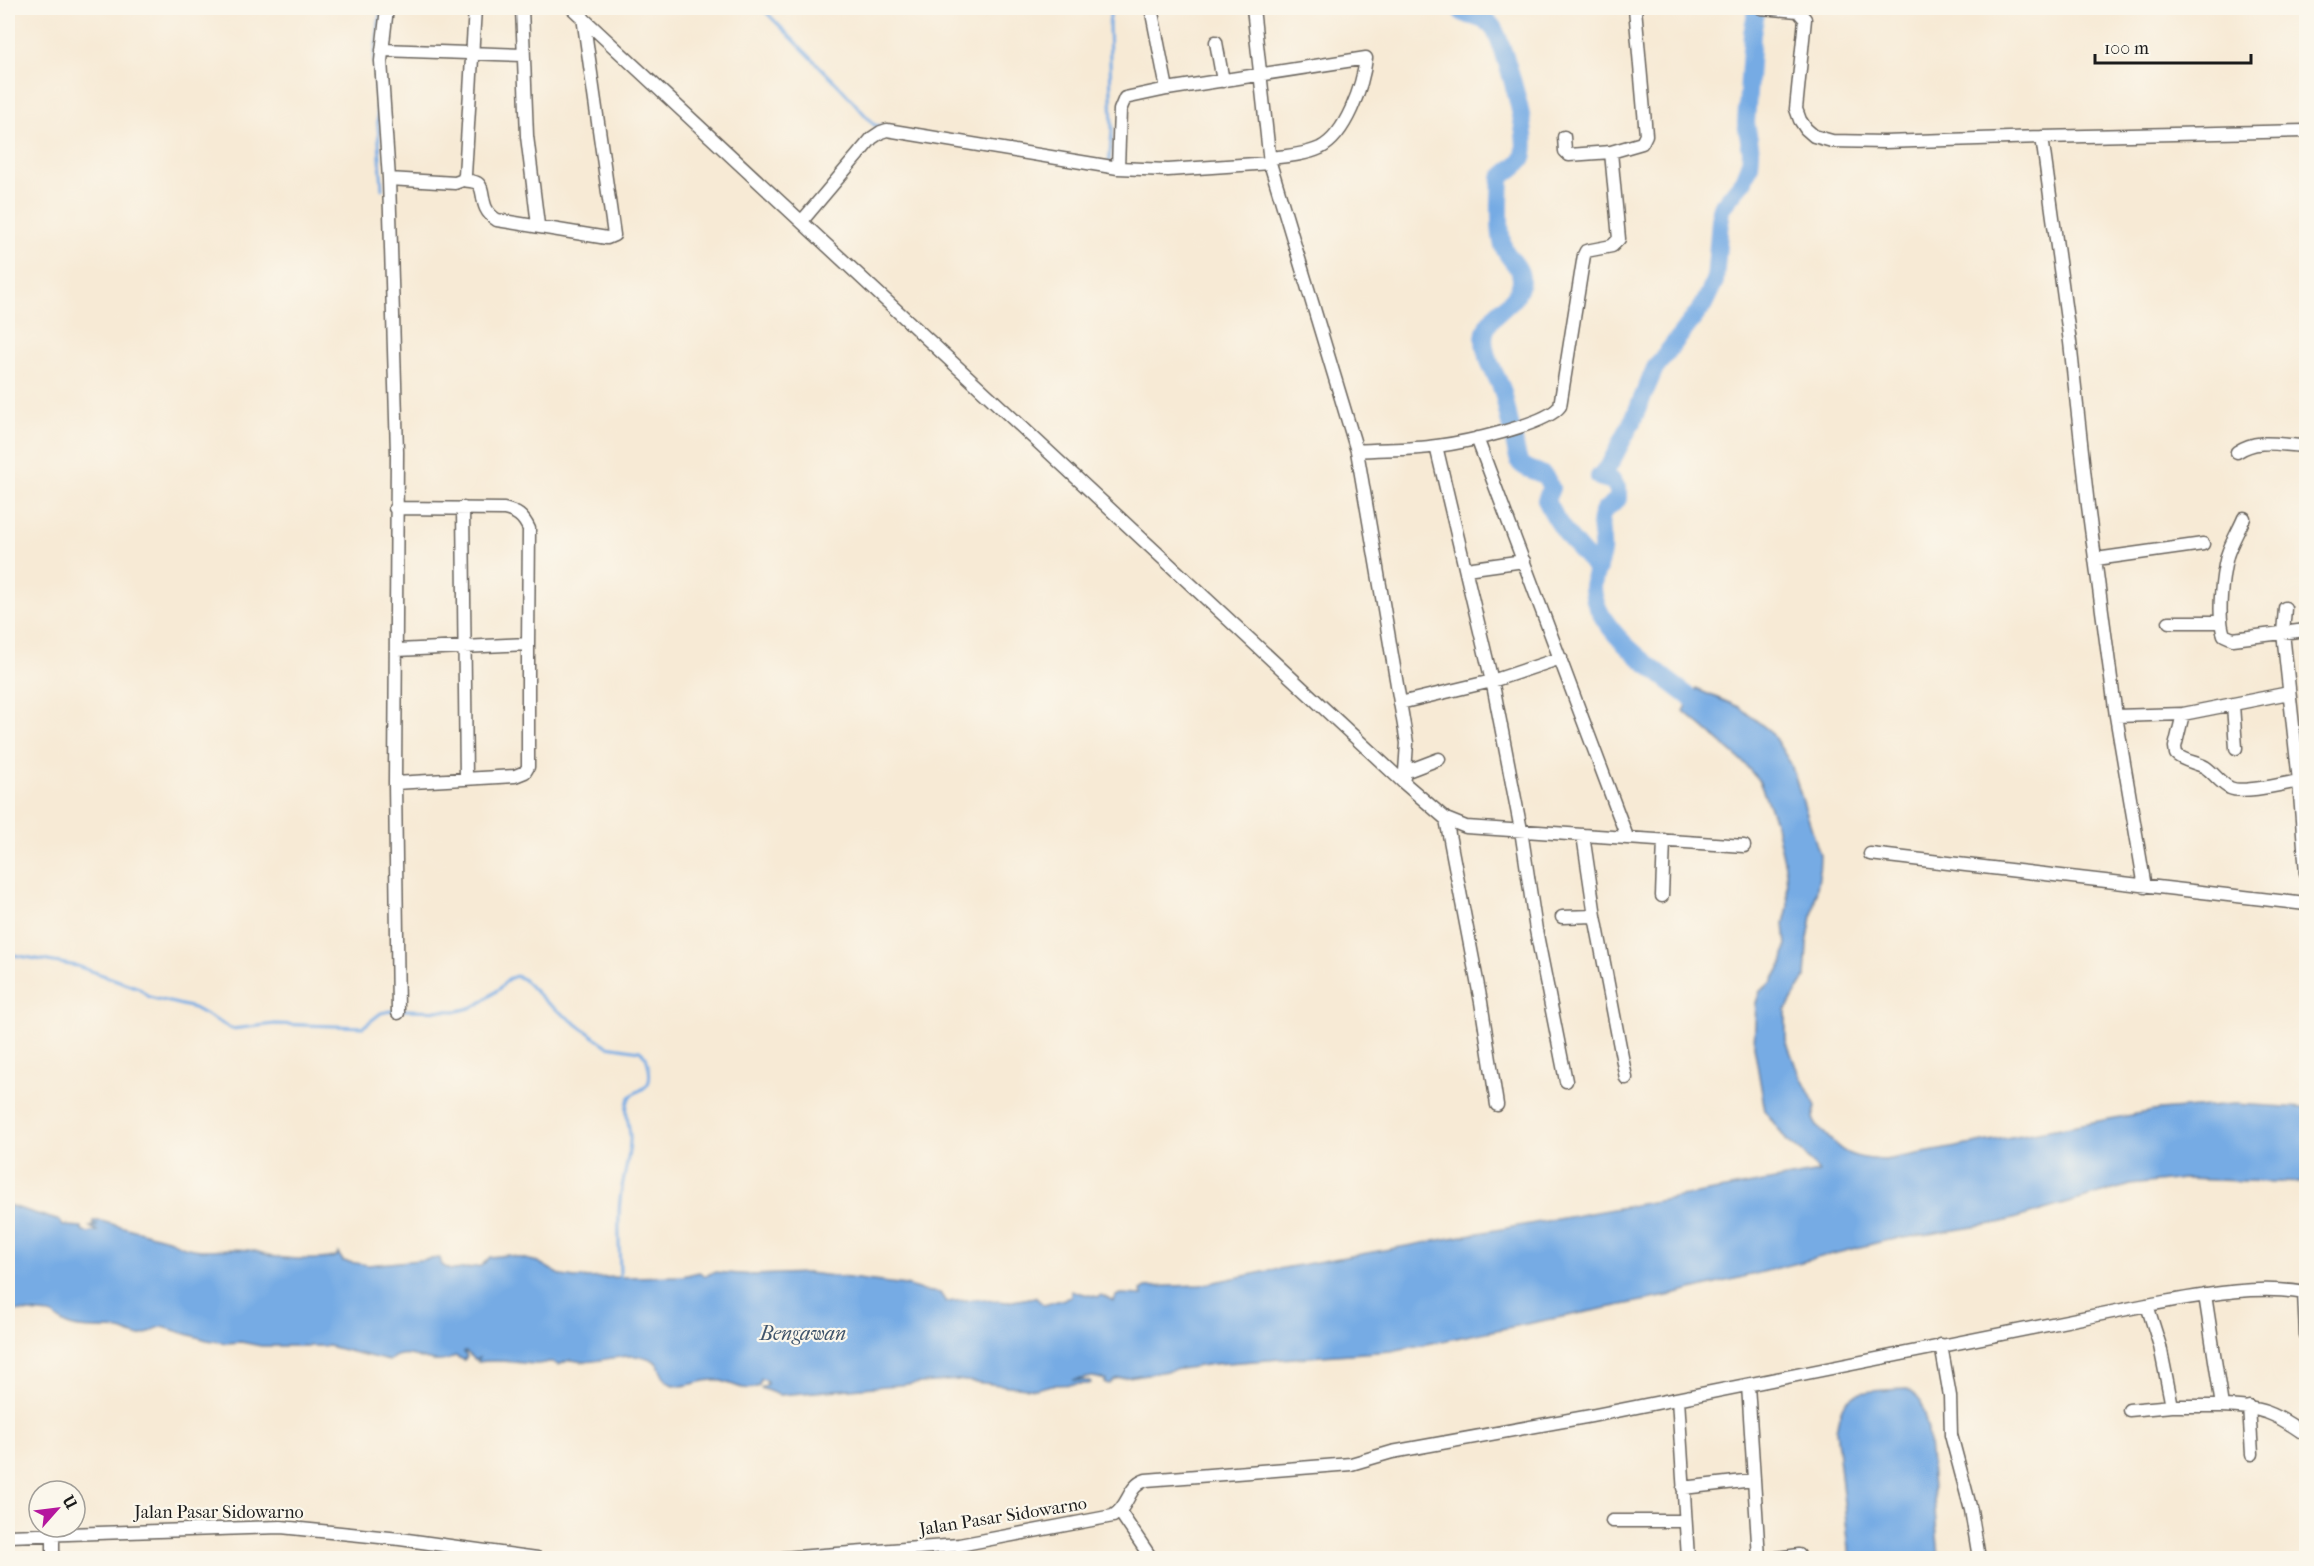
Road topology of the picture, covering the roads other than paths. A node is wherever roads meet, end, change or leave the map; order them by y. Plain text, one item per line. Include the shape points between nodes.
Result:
1 (387, 8) edge
2 (475, 8) edge
3 (522, 8) edge
4 (572, 8) edge
5 (1150, 8) edge
6 (1253, 8) edge
7 (1635, 8) edge
8 (1761, 8) edge
9 (1767, 8) edge
10 (583, 17) junction
11 (1216, 42) dead end
12 (382, 50) junction
13 (471, 53) junction
14 (522, 55) junction
15 (1260, 75) junction
16 (1223, 81) junction
17 (1167, 89) junction
18 (2307, 131) edge
19 (1563, 137) dead end
20 (2042, 137) junction
21 (1611, 153) junction
22 (1270, 160) junction
23 (1118, 164) junction
24 (389, 179) junction
25 (463, 180) junction
26 (802, 221) junction
27 (537, 225) junction
28 (1478, 438) junction
29 (1436, 446) junction
30 (2307, 446) edge
31 (1357, 451) junction
32 (2237, 452) dead end
33 (395, 508) junction
34 (463, 508) junction
35 (2244, 518) dead end
36 (2203, 544) dead end
37 (2096, 559) junction
38 (1524, 561) junction
39 (1466, 569) junction
40 (2285, 608) dead end
41 (2169, 622) dead end
42 (2221, 622) junction
43 (2307, 630) edge
44 (2283, 633) junction
45 (528, 644) junction
46 (466, 646) junction
47 (397, 650) junction
48 (1561, 658) junction
49 (1492, 681) junction
50 (2289, 693) junction
51 (1400, 703) junction
52 (2233, 705) junction
53 (2183, 714) junction
54 (2116, 716) junction
55 (2236, 748) dead end
56 (1439, 759) dead end
57 (1404, 777) junction
58 (466, 778) junction
59 (2303, 781) edge
60 (395, 783) junction
61 (1446, 819) junction
62 (1521, 830) junction
63 (1583, 835) junction
64 (1627, 837) junction
65 (1664, 840) junction
66 (1744, 846) dead end
67 (1870, 854) dead end
68 (2307, 873) edge
69 (2145, 887) junction
70 (1662, 896) dead end
71 (2307, 904) edge
72 (1595, 916) junction
73 (1562, 917) dead end
74 (398, 1013) dead end
75 (1626, 1078) dead end
76 (1566, 1081) dead end
77 (1497, 1105) dead end
78 (2305, 1293) edge
79 (2205, 1295) junction
80 (2147, 1305) junction
81 (2307, 1335) edge
82 (1941, 1345) junction
83 (1748, 1385) junction
84 (1678, 1399) junction
85 (2172, 1406) junction
86 (2222, 1406) junction
87 (2249, 1407) junction
88 (2129, 1410) dead end
89 (2307, 1435) edge
90 (2252, 1454) dead end
91 (1753, 1480) junction
92 (1683, 1488) junction
93 (1120, 1512) junction
94 (1612, 1521) dead end
95 (1684, 1521) junction
96 (87, 1533) edge
97 (27, 1535) edge
98 (8, 1536) edge
99 (53, 1539) edge
100 (1799, 1555) dead end
101 (835, 1557) edge
102 (53, 1558) edge
103 (537, 1558) edge
104 (783, 1558) edge
105 (1151, 1558) edge
106 (1688, 1558) edge
107 (1759, 1558) edge
108 (1777, 1558) edge
109 (1979, 1558) edge

1 - 12 street
2 - 13 street
3 - 14 street
4 - 10 street
5 - 17 street
6 - 15 street
7 - 21 street via 1646,135 1642,143
8 - 9 street
9 - 20 street via 1798,11 1805,19 1796,109 1814,136 1832,141 1884,142
10 - 26 street
10 - 27 street via 614,233 607,238
11 - 16 street
12 - 13 street
12 - 24 street
13 - 14 street
13 - 25 street
14 - 27 street
15 - 16 street
15 - 22 street
15 - 22 street via 1366,58 1351,109 1331,141 1308,152
16 - 17 street
17 - 23 street via 1125,98 1120,110
18 - 20 street
19 - 21 street via 1569,155
20 - 37 street
21 - 28 street via 1619,239 1612,246 1586,251 1584,255 1560,406 1545,418
22 - 23 street via 1168,170
22 - 31 street
23 - 26 street via 887,130 872,138
24 - 25 street via 455,183
24 - 33 street via 397,452
25 - 27 street via 481,188 489,215
26 - 57 street
28 - 29 street
28 - 38 street
29 - 31 street
29 - 39 street
30 - 32 street via 2270,442
31 - 51 street
33 - 34 street
33 - 47 street
34 - 45 street via 504,509 517,512 524,519 528,529
34 - 46 street
35 - 42 street via 2228,556
36 - 37 street
37 - 54 street
38 - 39 street
38 - 48 street
39 - 49 street
40 - 44 street
41 - 42 street
42 - 44 street via 2227,638
43 - 44 street
44 - 50 street
45 - 46 street
45 - 58 street via 528,767 515,776
46 - 47 street
46 - 58 street
47 - 60 street
48 - 49 street
48 - 64 street
49 - 51 street
49 - 62 street
50 - 52 street
50 - 59 street
51 - 57 street via 1407,743
52 - 53 street
52 - 55 street
53 - 54 street
53 - 59 street via 2176,754 2209,770 2231,789
54 - 69 street
56 - 57 street
57 - 61 street
58 - 60 street
59 - 68 street
60 - 74 street
61 - 62 street via 1466,827
61 - 77 street
62 - 63 street
62 - 76 street
63 - 64 street
63 - 72 street
64 - 65 street
65 - 66 street
65 - 70 street
67 - 69 street
69 - 71 street
72 - 73 street
72 - 75 street
78 - 79 street via 2254,1290
78 - 81 street
79 - 80 street
79 - 86 street
80 - 82 street
80 - 85 street
82 - 83 street
82 - 109 street via 1950,1396 1951,1435
83 - 84 street
83 - 91 street
84 - 92 street
84 - 93 street via 1392,1452 1351,1464 1146,1480 1133,1487
85 - 86 street
85 - 88 street
86 - 87 street
87 - 89 street via 2276,1415
87 - 90 street
91 - 92 street
91 - 107 street
92 - 95 street
93 - 101 street, Jalan Pasar Sidowarno via 1106,1518 959,1545
93 - 105 street
94 - 95 street
95 - 106 street
96 - 103 street, Jalan Pasar Sidowarno via 281,1527
97 - 98 street, Jalan Pasar Sidowarno
99 - 102 street
100 - 108 street
101 - 104 street, Jalan Pasar Sidowarno

